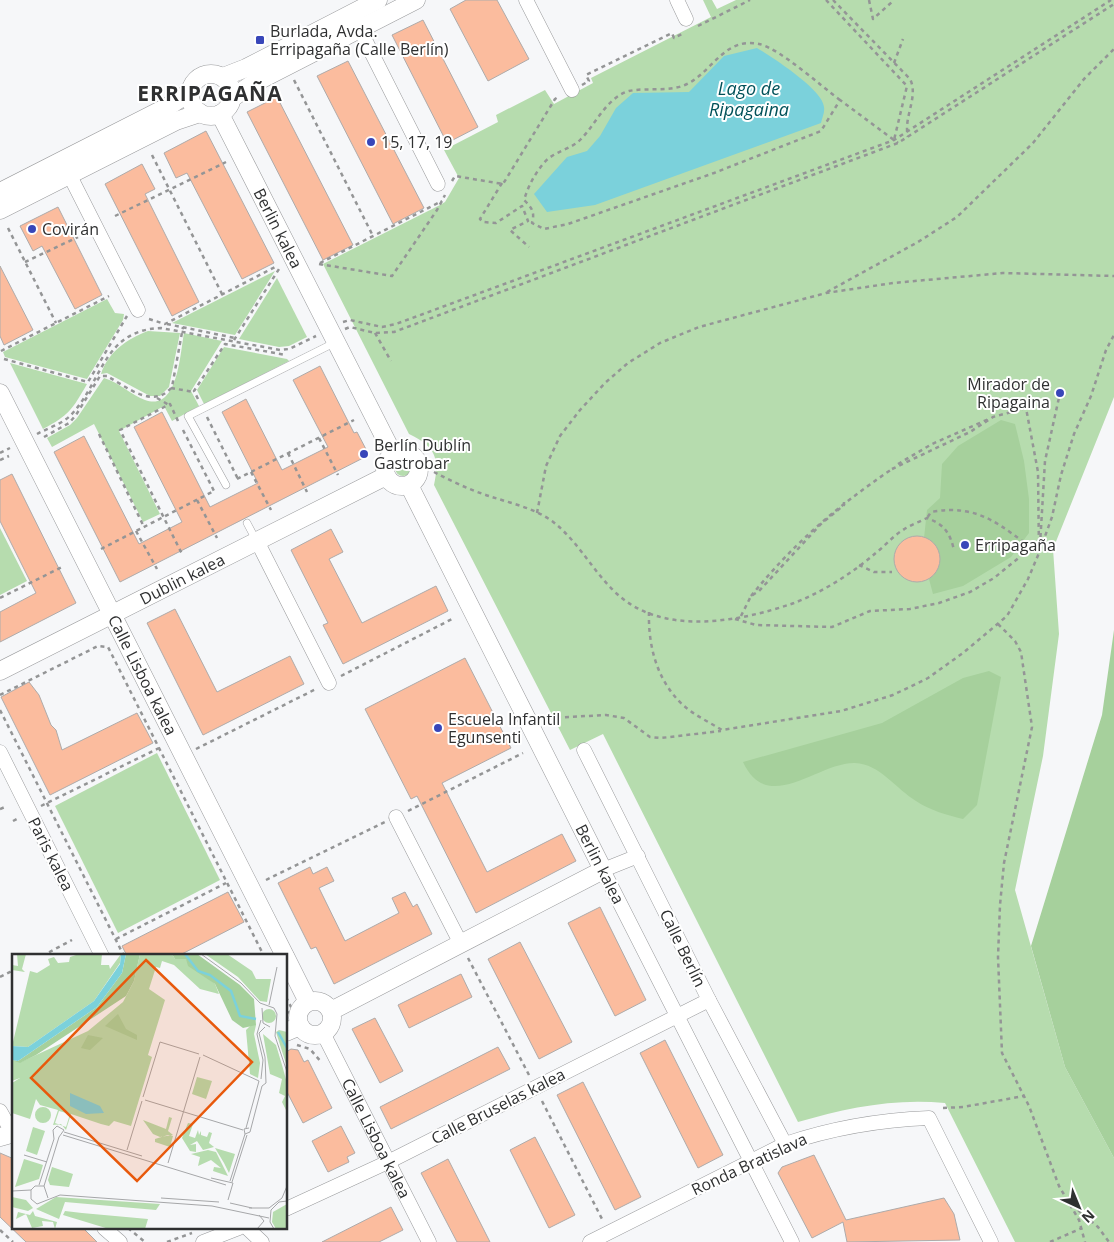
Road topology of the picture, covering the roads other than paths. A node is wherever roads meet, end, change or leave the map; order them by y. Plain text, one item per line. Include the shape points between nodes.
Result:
1 (378, 0) edge
2 (416, 0) edge
3 (526, 0) edge
4 (677, 0) edge
5 (686, 19) dead end
6 (359, 28) junction
7 (223, 77) junction
8 (572, 90) road end
9 (190, 92) junction
10 (232, 98) junction
11 (200, 113) junction
12 (220, 114) junction
13 (68, 174) junction
14 (446, 185) road end
15 (0, 192) edge
16 (0, 210) edge
17 (138, 313) road end
18 (333, 335) junction
19 (0, 393) edge
20 (393, 454) junction
21 (386, 476) junction
22 (226, 485) dead end
23 (409, 485) junction
24 (247, 523) dead end
25 (257, 541) junction
26 (112, 614) junction
27 (0, 671) edge
28 (328, 683) road end
29 (584, 750) dead end
30 (0, 752) edge
31 (396, 817) dead end
32 (638, 856) junction
33 (603, 870) junction
34 (464, 950) junction
35 (101, 954) edge
36 (284, 954) edge
37 (288, 961) edge
38 (709, 1000) junction
39 (308, 1002) junction
40 (331, 1011) junction
41 (677, 1016) junction
42 (292, 1030) edge
43 (323, 1033) junction
44 (0, 1111) edge
45 (10, 1135) edge
46 (784, 1144) junction
47 (751, 1160) junction
48 (388, 1162) junction
49 (288, 1209) edge
50 (106, 1230) edge
51 (229, 1230) edge
52 (249, 1230) edge
53 (200, 1236) edge
54 (120, 1242) edge
55 (262, 1242) edge
56 (429, 1242) edge
57 (590, 1242) edge
58 (792, 1242) edge
59 (991, 1242) edge

1 - 7 street
2 - 6 street
3 - 8 street
4 - 5 street
6 - 10 street via 254,83
6 - 14 street
7 - 9 street via 213,74 202,76 194,82
7 - 10 street via 232,90
9 - 11 street via 190,100
9 - 15 street via 169,106
10 - 12 street
11 - 12 street
11 - 13 street via 176,121
12 - 18 street, Berlin kalea
13 - 16 street
13 - 17 street
18 - 20 street, Berlin kalea
18 - 22 lane via 188,416
19 - 26 street, Calle Lisboa kalea
20 - 21 street via 384,468
20 - 23 street via 411,454 417,461 416,479
21 - 23 street via 396,485
21 - 25 street, Dublin kalea
23 - 33 street, Berlin kalea
24 - 25 lane
25 - 26 street, Dublin kalea
25 - 28 street
26 - 27 street, Dublin kalea
26 - 36 street, Calle Lisboa kalea
29 - 32 street, Calle Berlín
30 - 35 street, Paris kalea
31 - 34 street
32 - 33 street
32 - 38 street, Calle Berlín
33 - 34 street
33 - 41 street, Berlin kalea
34 - 40 street
37 - 39 street, Calle Lisboa kalea
38 - 41 street, Calle Bruselas kalea
38 - 46 street, Calle Berlín
39 - 40 street via 322,1001
39 - 42 street via 299,1012
40 - 43 street via 332,1023
41 - 47 street, Berlin kalea
41 - 48 street, Calle Bruselas kalea
42 - 43 street
43 - 48 street, Calle Lisboa kalea
44 - 45 street
46 - 47 street, Ronda Bratislava
46 - 59 street, Ronda Bratislava via 857,1124 928,1118
47 - 57 street, Ronda Bratislava
47 - 58 street, Berlin kalea
48 - 49 street, Calle Bruselas kalea
48 - 56 street, Calle Lisboa kalea
50 - 54 street
51 - 53 street
52 - 55 street

